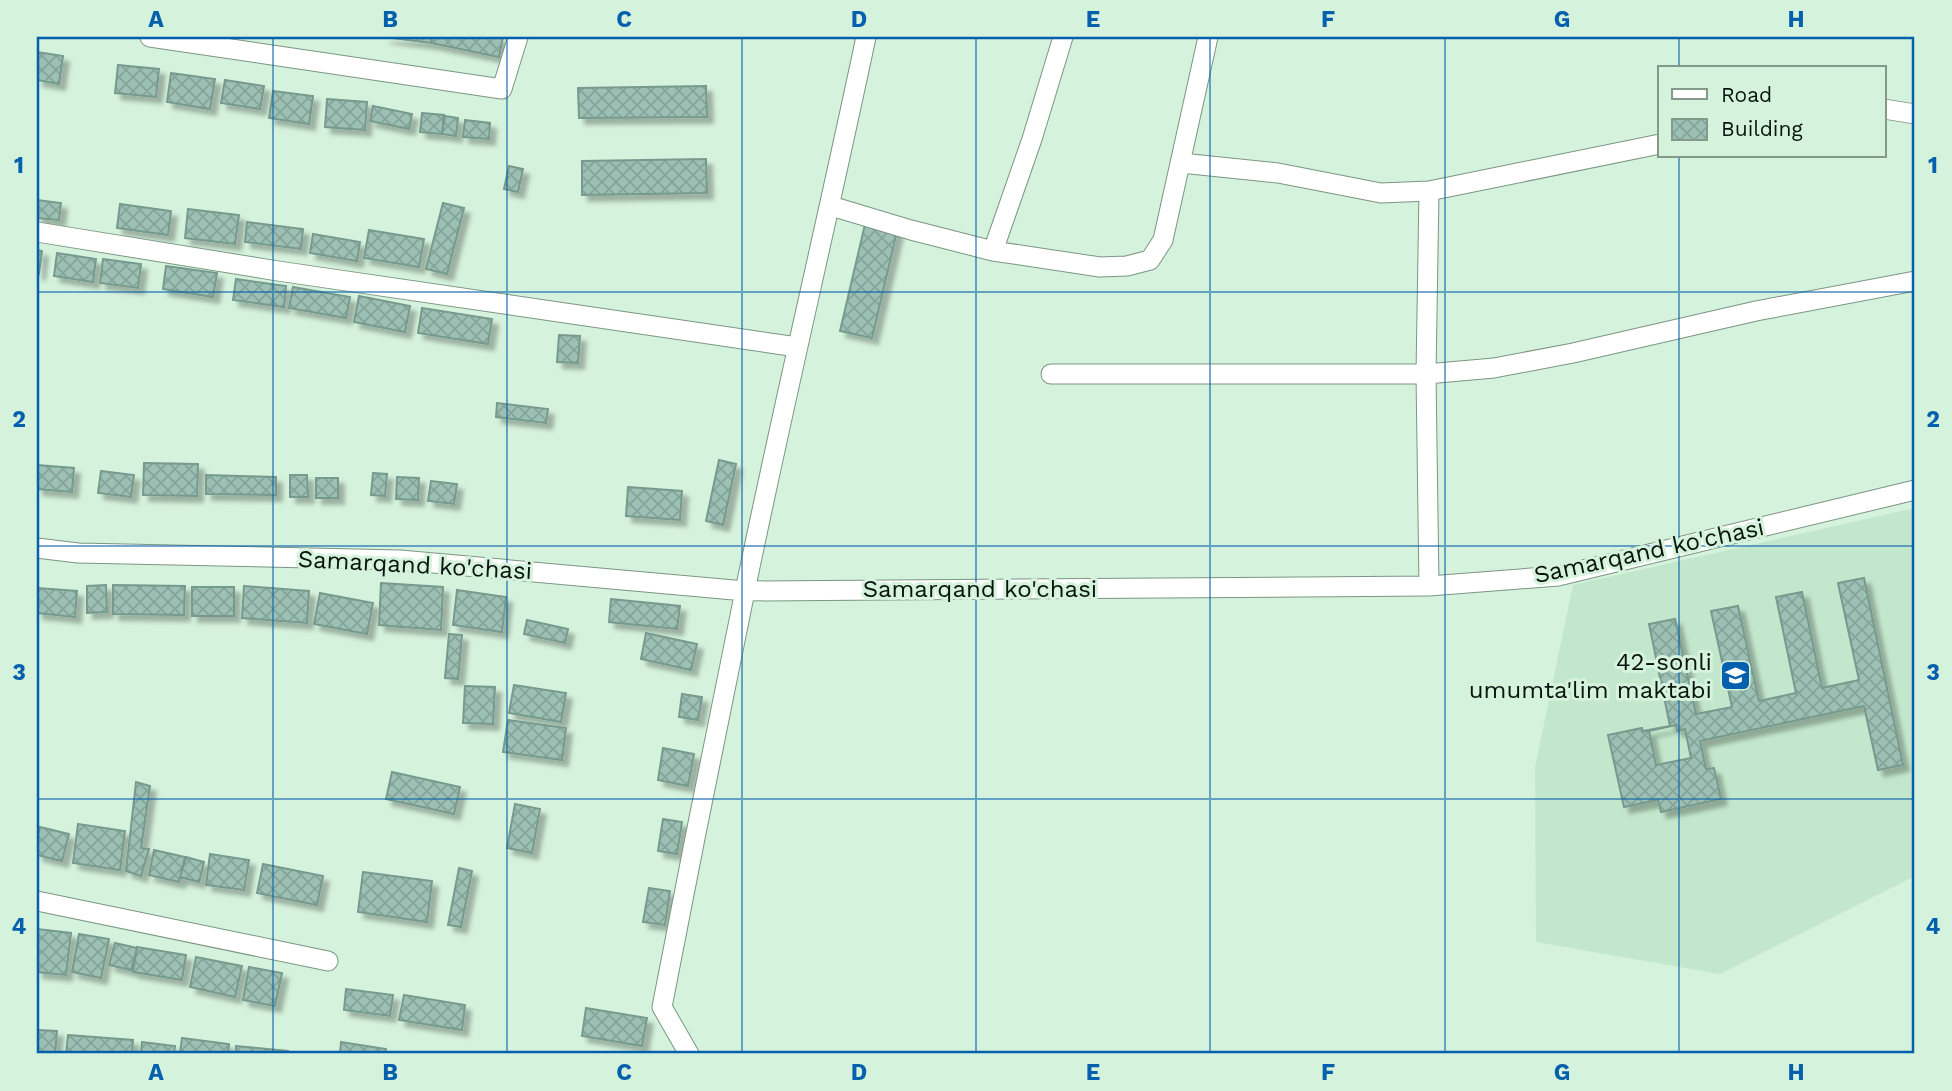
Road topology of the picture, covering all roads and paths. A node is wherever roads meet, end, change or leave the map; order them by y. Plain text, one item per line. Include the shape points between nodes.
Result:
1 (150, 37) edge
2 (518, 37) edge
3 (866, 37) edge
4 (1063, 37) edge
5 (1208, 37) edge
6 (1885, 109) edge
7 (1915, 114) edge
8 (1658, 144) edge
9 (1181, 163) junction
10 (1429, 191) junction
11 (831, 206) junction
12 (37, 232) edge
13 (993, 251) junction
14 (1915, 281) edge
15 (797, 347) junction
16 (1051, 374) dead end
17 (1426, 374) junction
18 (1915, 490) edge
19 (37, 548) edge
20 (1429, 586) junction
21 (745, 591) junction
22 (37, 901) edge
23 (328, 961) dead end
24 (690, 1054) edge

1 - 2 street via 502,89
3 - 11 street
4 - 13 street
5 - 9 street
6 - 7 street
8 - 10 street
9 - 10 street via 1278,173 1381,193
9 - 13 street via 1163,240 1150,260 1100,267
10 - 17 street
11 - 13 street
11 - 15 street
12 - 15 street
14 - 17 street via 1573,353 1494,368
15 - 21 street
16 - 17 street
17 - 20 street
18 - 20 street, Samarqand ko'chasi via 1558,576
19 - 21 street, Samarqand ko'chasi via 78,553 400,560
20 - 21 street, Samarqand ko'chasi
21 - 24 street via 662,1007
22 - 23 street

